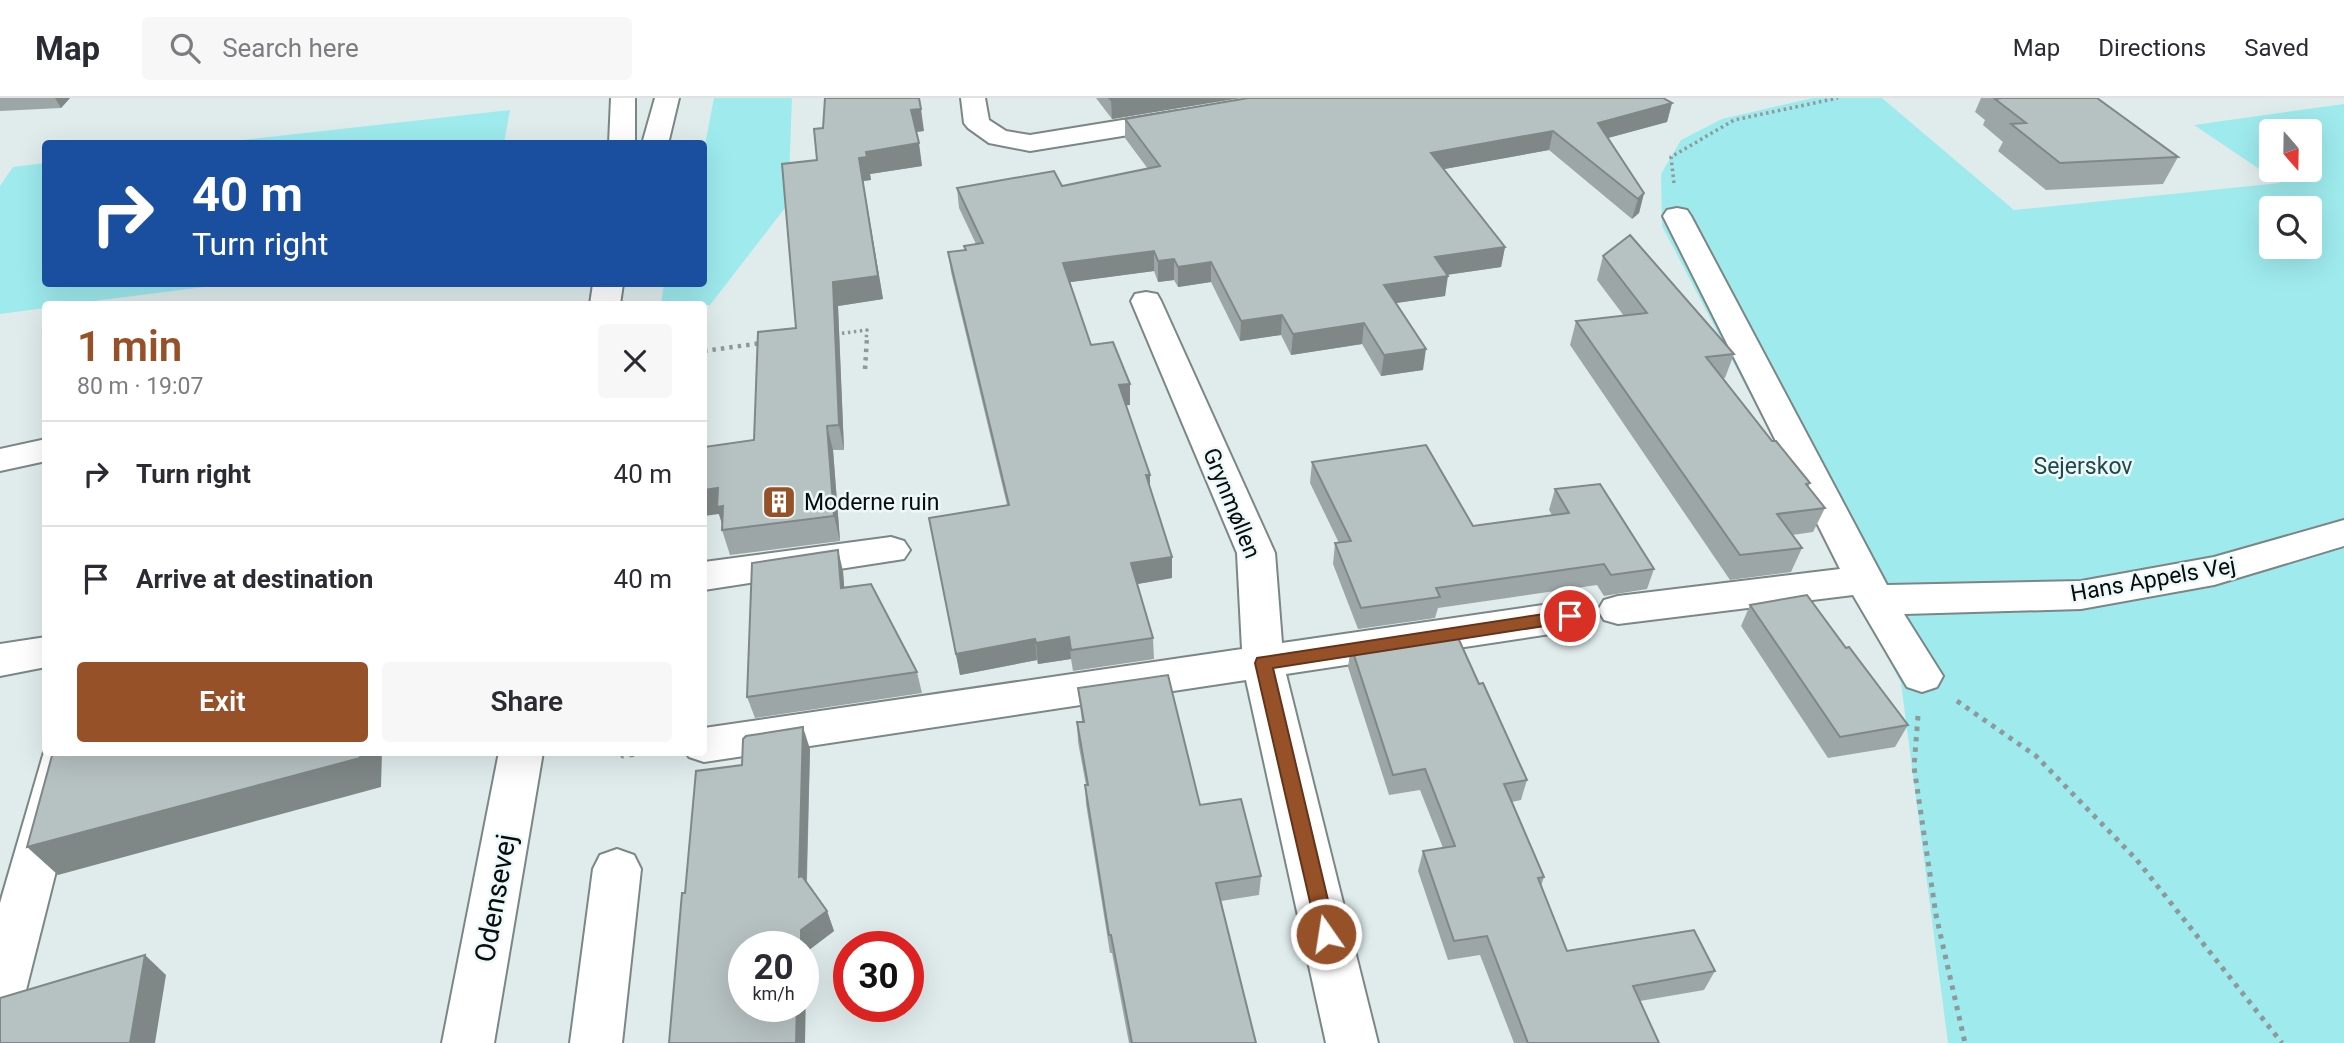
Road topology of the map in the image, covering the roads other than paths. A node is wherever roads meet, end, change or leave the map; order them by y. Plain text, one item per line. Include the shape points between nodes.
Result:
1 (623, 98) edge
2 (973, 98) edge
3 (662, 103) edge
4 (1208, 114) edge
5 (622, 140) edge
6 (656, 140) edge
7 (1677, 216) road end
8 (1146, 301) dead end
9 (42, 451) edge
10 (0, 460) edge
11 (2344, 533) edge
12 (891, 550) dead end
13 (707, 576) edge
14 (1870, 590) junction
15 (1618, 610) dead end
16 (1570, 616) dead end
17 (42, 653) edge
18 (0, 660) edge
19 (1263, 663) junction
20 (1922, 676) road end
21 (707, 745) edge
22 (63, 756) edge
23 (520, 756) edge
24 (617, 869) dead end
25 (0, 993) edge
26 (468, 1043) edge
27 (596, 1043) edge
28 (1352, 1043) edge

1 - 5 street
2 - 4 street via 977,123 998,137 1030,143
3 - 6 street
7 - 14 street
8 - 19 street, Grynmøllen via 1256,552
9 - 10 street
11 - 14 street, Hans Appels Vej via 2214,571 2081,595
12 - 13 street
14 - 15 street, Hans Appels Vej
14 - 20 street
16 - 19 street
17 - 18 street
19 - 21 street
19 - 28 street, Grynmøllen
22 - 25 street
23 - 26 street, Odensevej
24 - 27 street

